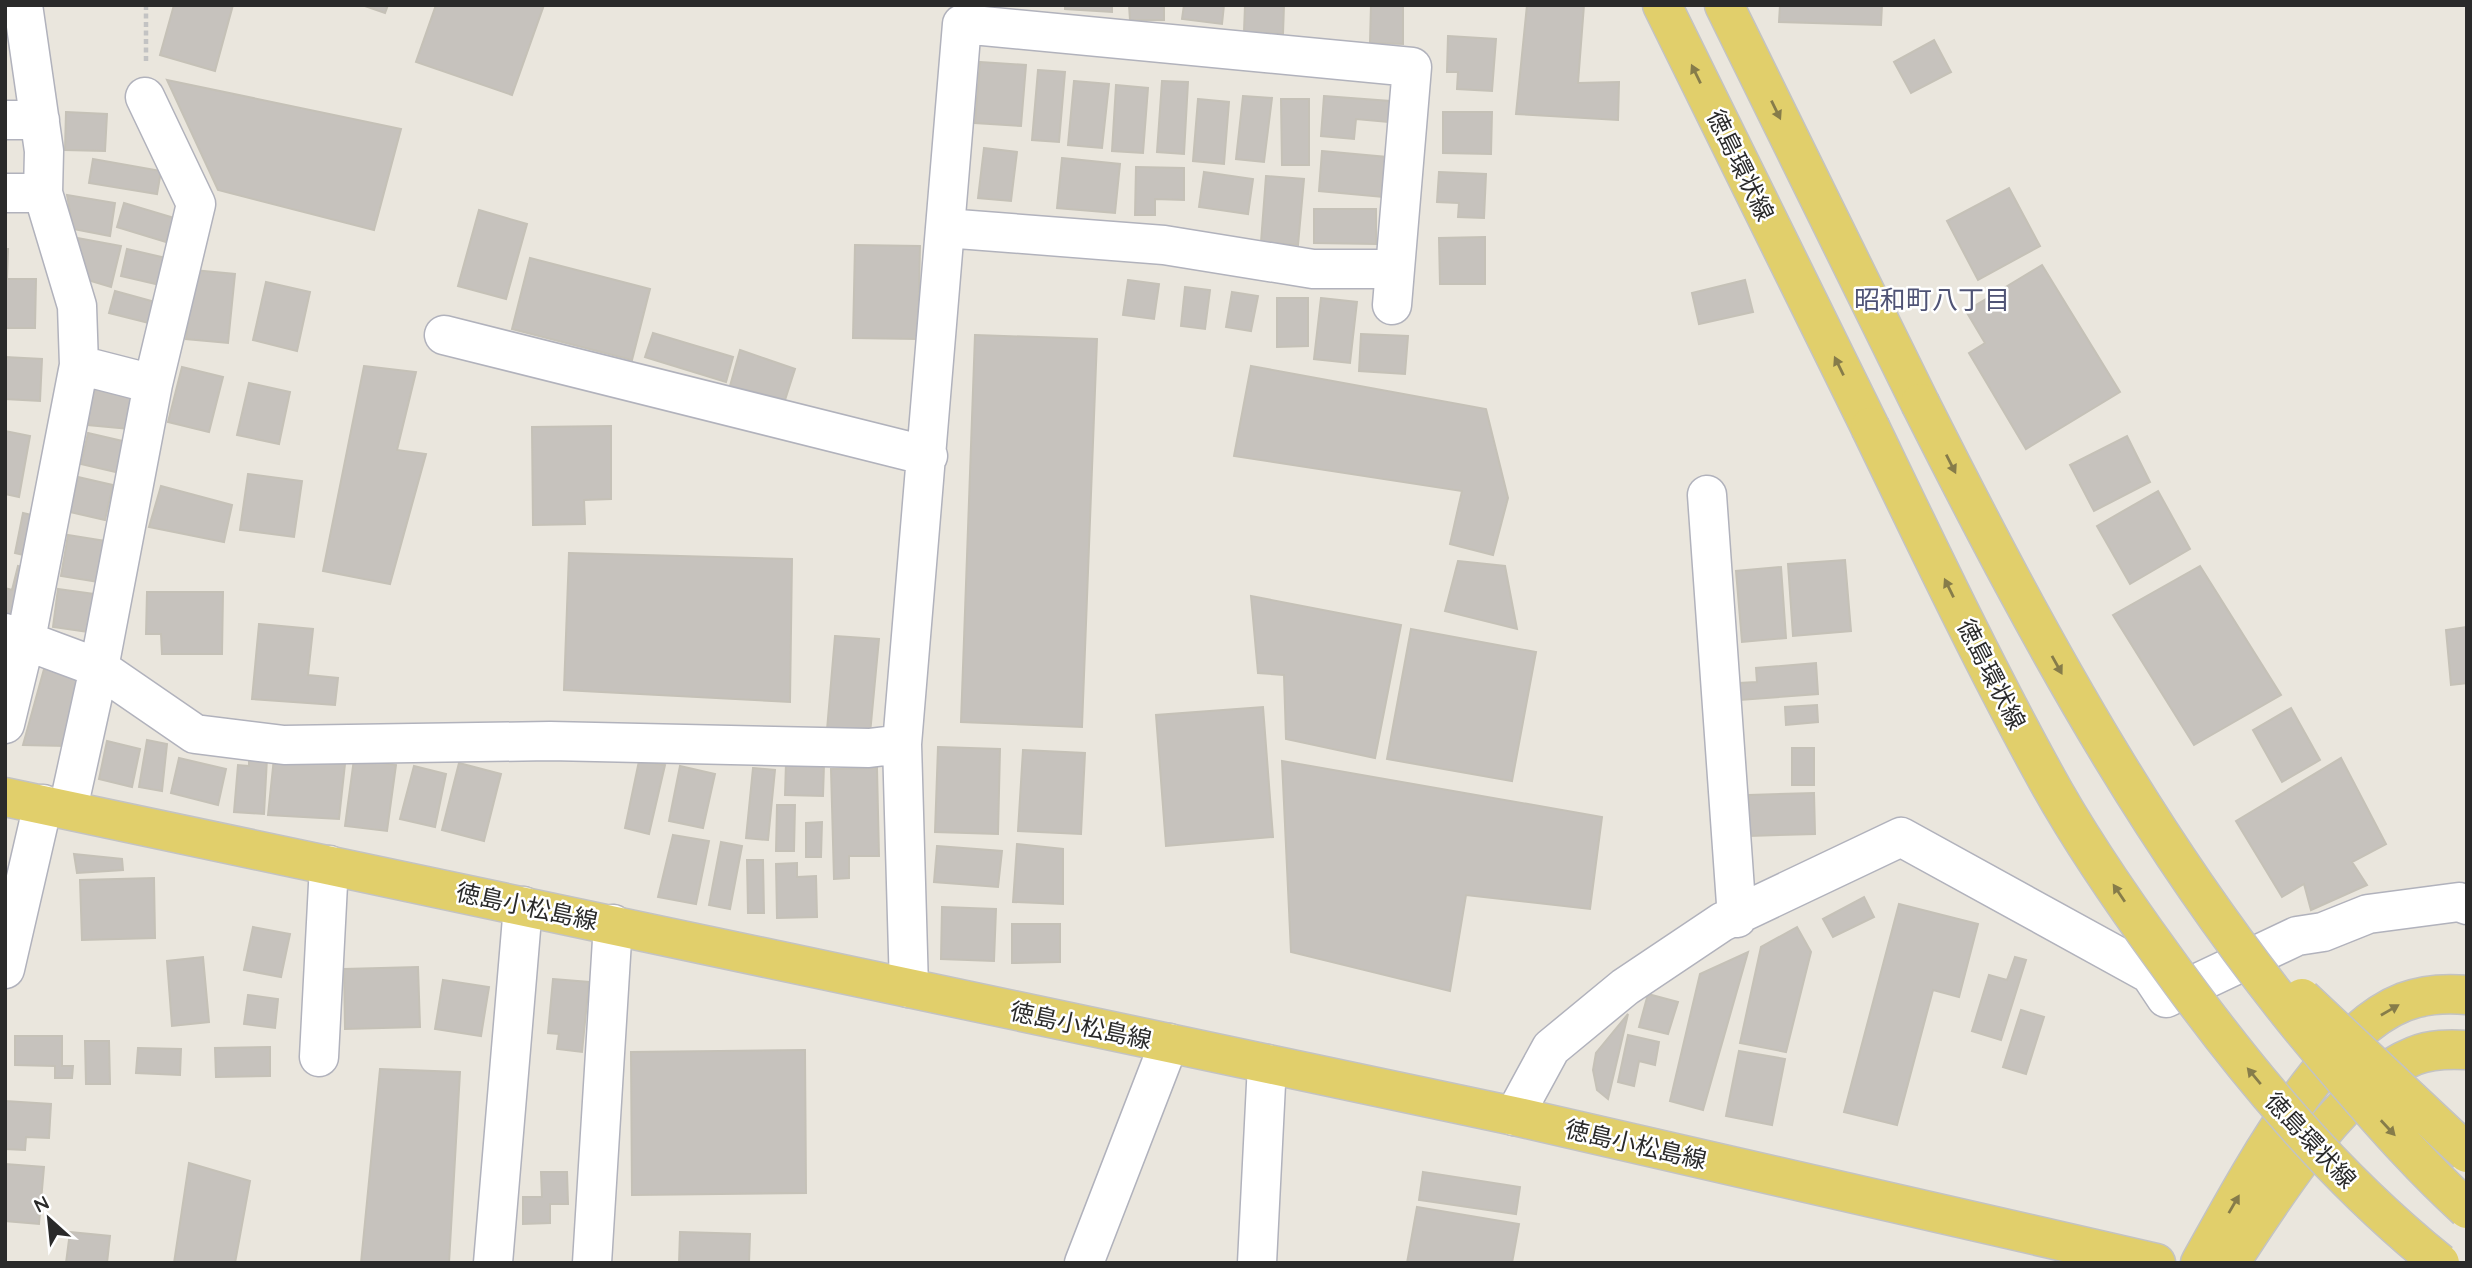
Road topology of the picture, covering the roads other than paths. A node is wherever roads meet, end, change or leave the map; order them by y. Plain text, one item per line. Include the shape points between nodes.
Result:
1 (23, 5) edge
2 (1662, 5) edge
3 (1724, 5) edge
4 (18, 58) edge
5 (145, 97) road end
6 (23, 120) edge
7 (5, 193) edge
8 (43, 193) junction
9 (945, 228) junction
10 (444, 335) dead end
11 (79, 365) junction
12 (153, 384) junction
13 (928, 456) junction
14 (1707, 495) dead end
15 (16, 636) edge
16 (99, 668) junction
17 (5, 724) edge
18 (902, 744) junction
19 (2127, 786) junction
20 (5, 797) edge
21 (56, 807) junction
22 (329, 865) junction
23 (2467, 905) edge
24 (523, 906) junction
25 (1737, 918) junction
26 (613, 924) junction
27 (5, 969) edge
28 (909, 988) junction
29 (2467, 995) edge
30 (1169, 1043) junction
31 (2467, 1050) edge
32 (319, 1058) dead end
33 (1267, 1064) junction
34 (1514, 1116) junction
35 (2467, 1153) edge
36 (2344, 1178) junction
37 (2467, 1209) edge
38 (493, 1263) edge
39 (592, 1263) edge
40 (1084, 1263) edge
41 (1257, 1263) edge
42 (2155, 1263) edge
43 (2200, 1263) edge
44 (2230, 1263) edge
45 (2420, 1263) edge
46 (2440, 1263) edge

1 - 4 street
36 -> 2 main road, 徳島環状線, bridge via 2199,1007 2094,858 2044,775
3 -> 19 main road, bridge via 1986,534
4 - 6 street
5 - 12 street via 196,204
6 - 8 street via 44,151
7 - 8 street
8 - 11 street via 77,306
9 - 9 street via 1164,245 1394,287 1412,66 962,24
9 - 13 street
10 - 13 street
11 - 12 street
11 - 15 street
12 - 16 street
13 - 18 street
14 - 25 street
15 - 16 street
15 - 17 street
16 - 18 street via 195,734 284,745 550,741 869,748
16 - 21 street
18 - 28 street
19 - 35 main road, bridge via 2303,999
19 -> 37 main road, bridge via 2256,974 2382,1122
20 - 21 main road, 徳島小松島線
21 - 22 main road, 徳島小松島線
21 - 27 street
22 - 24 main road, 徳島小松島線
22 - 32 street
23 - 25 street via 2459,902 2368,914 2323,932 2297,936 2166,998 2150,974 1901,837
24 - 26 main road, 徳島小松島線
24 - 38 street
25 - 34 street via 1722,922 1625,988 1551,1048
26 - 28 main road, 徳島小松島線
26 - 39 street
28 - 30 main road, 徳島小松島線
43 -> 29 main road via 2255,1167 2311,1083 2365,1025 2403,1003 2442,993
30 - 33 main road, 徳島小松島線
30 - 40 street
31 - 44 main road via 2444,1049 2413,1056 2336,1116
33 - 34 main road, 徳島小松島線
33 - 41 street
34 - 42 main road, 徳島小松島線
36 - 45 main road, bridge
36 - 46 main road, 徳島環状線, bridge

